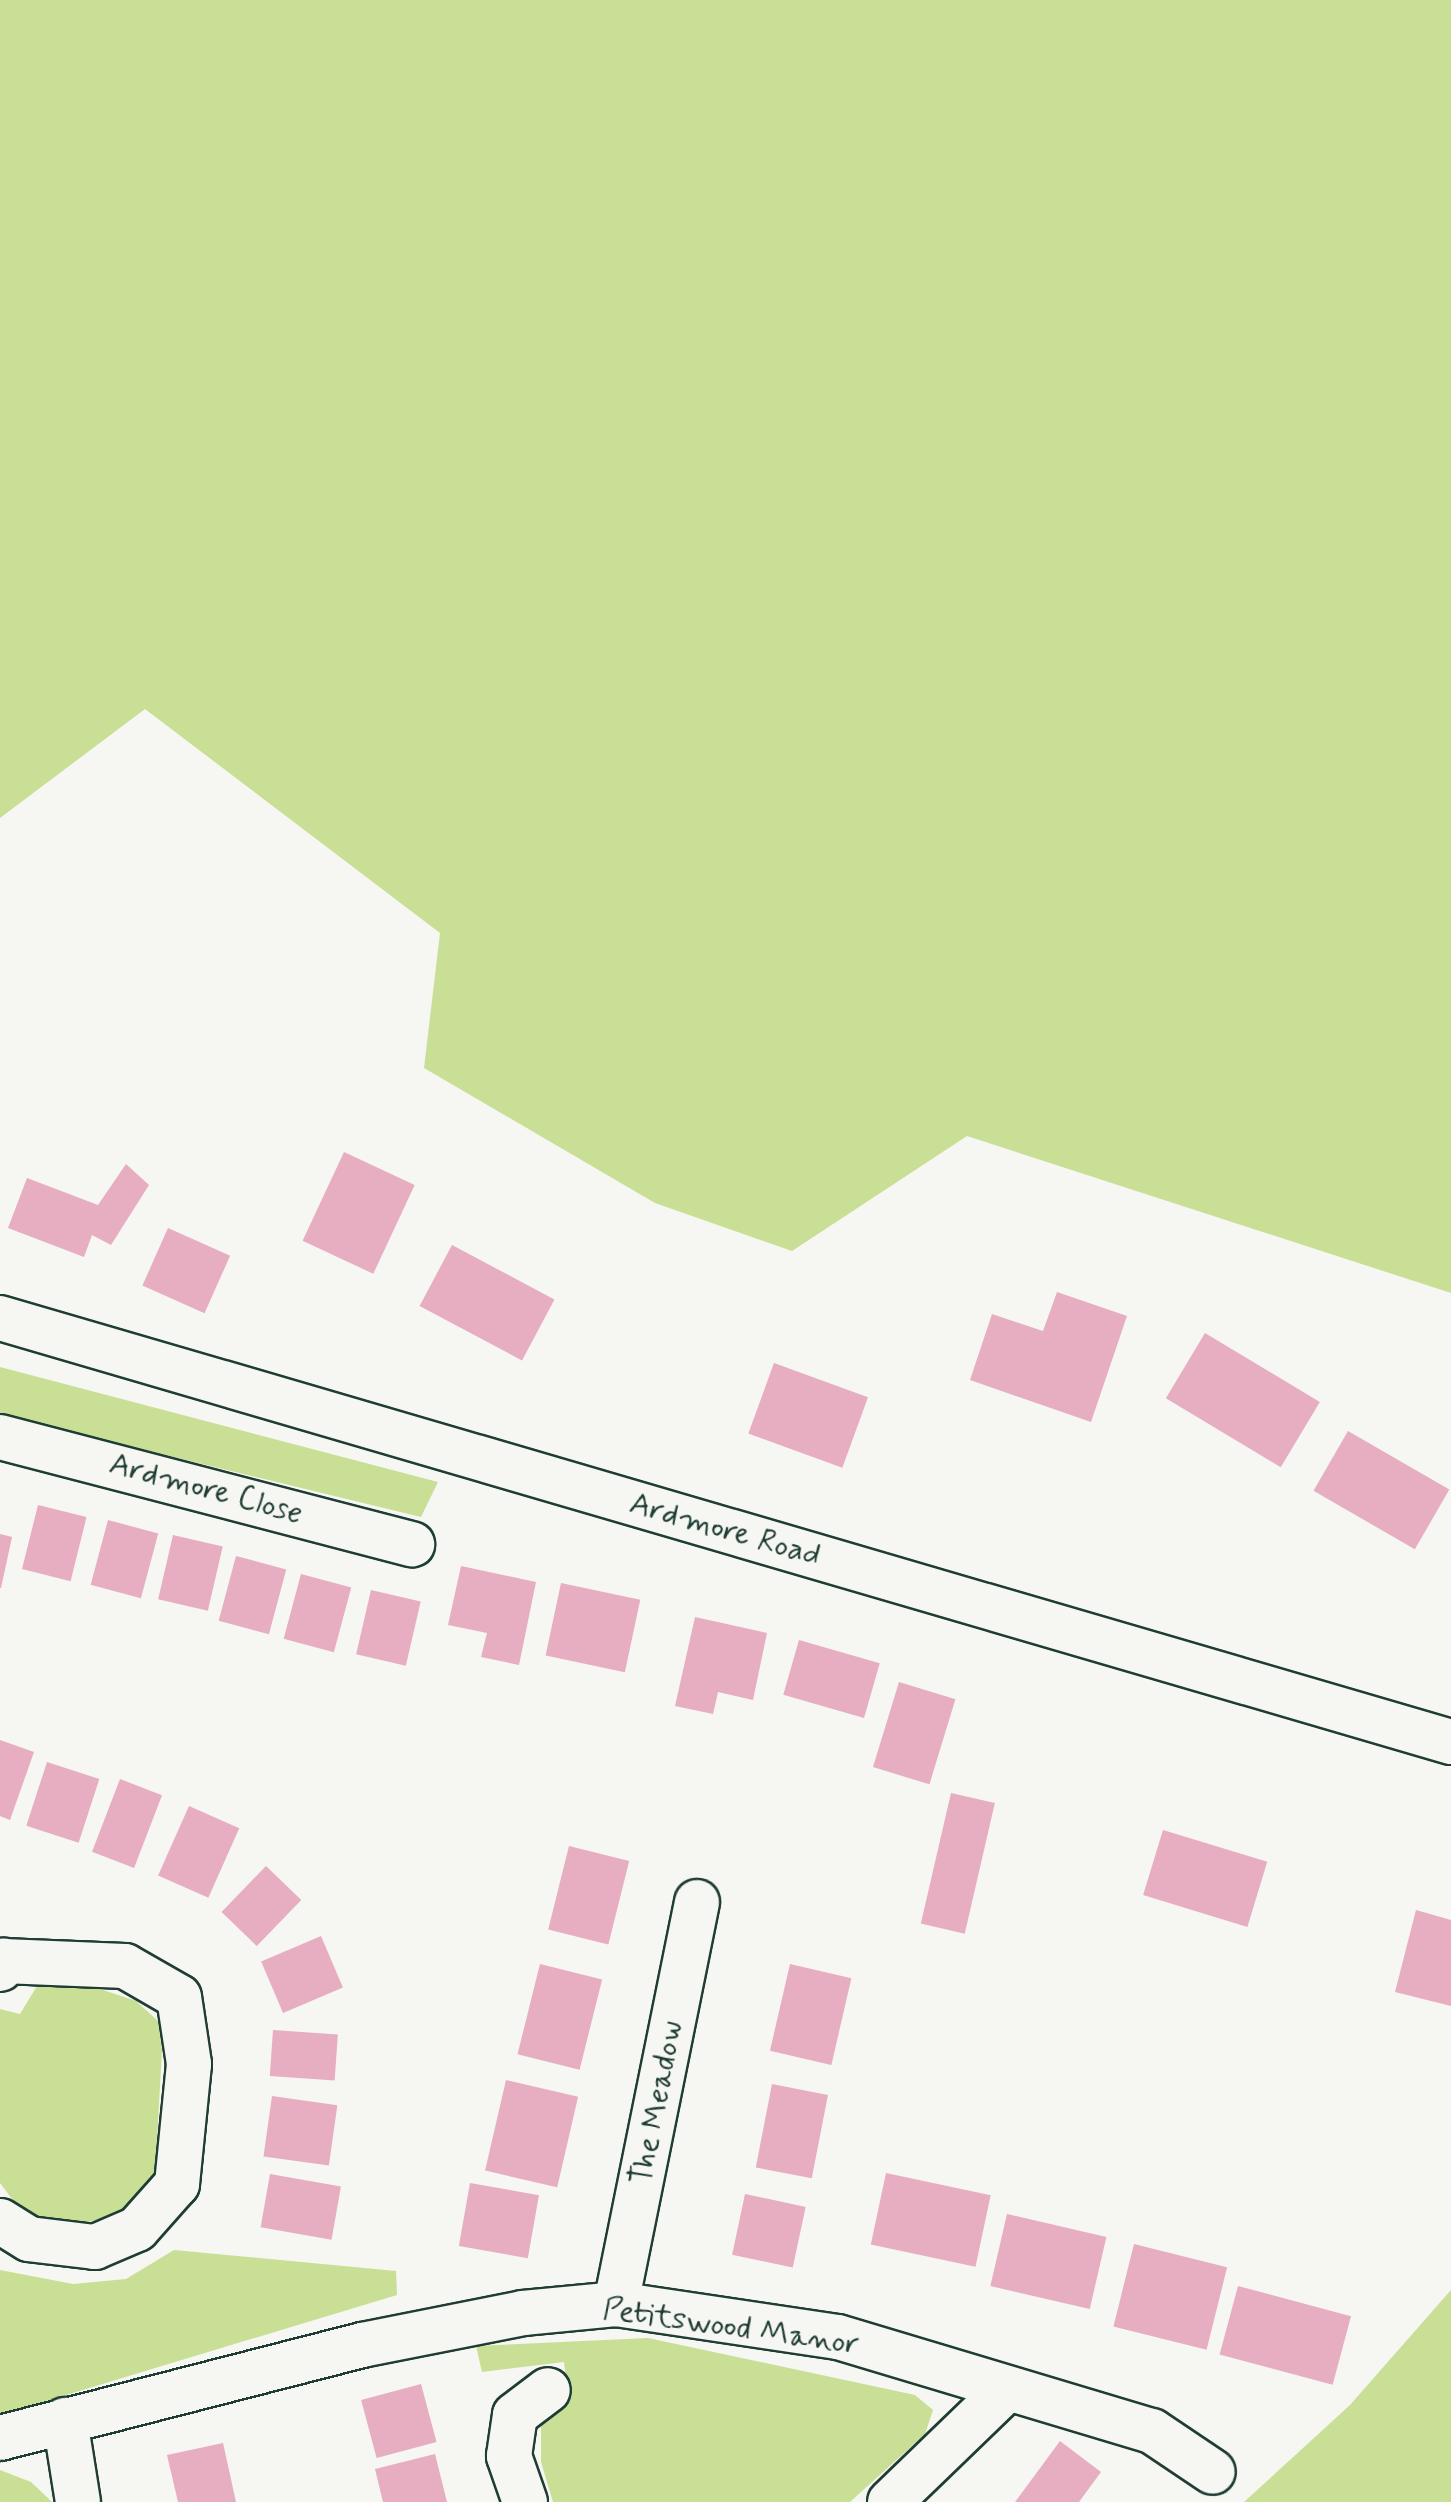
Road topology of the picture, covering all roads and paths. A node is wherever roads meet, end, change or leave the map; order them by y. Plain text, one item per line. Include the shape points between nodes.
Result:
1 (0, 1318) edge
2 (0, 1437) edge
3 (412, 1544) dead end
4 (1451, 1742) edge
5 (697, 1902) dead end
6 (0, 1969) edge
7 (0, 2221) edge
8 (616, 2304) junction
9 (1007, 2389) junction
10 (548, 2390) dead end
11 (65, 2420) junction
12 (0, 2438) edge
13 (1213, 2472) dead end
14 (78, 2502) edge
15 (525, 2502) edge
16 (890, 2502) edge

1 - 4 street, Ardmore Road
2 - 3 street, Ardmore Close
5 - 8 street, The Meadow
6 - 7 street via 3,1961 125,1966 179,1997 189,2064 177,2184 137,2229 95,2247 29,2239
8 - 9 street, Petitswood Manor via 838,2337
8 - 11 street, Petitswood Manor via 523,2313 362,2345
9 - 13 street, Petitswood Manor via 1152,2431
9 - 16 street
10 - 15 street via 515,2415 509,2456
11 - 12 street, Petitswood Manor
11 - 14 street

